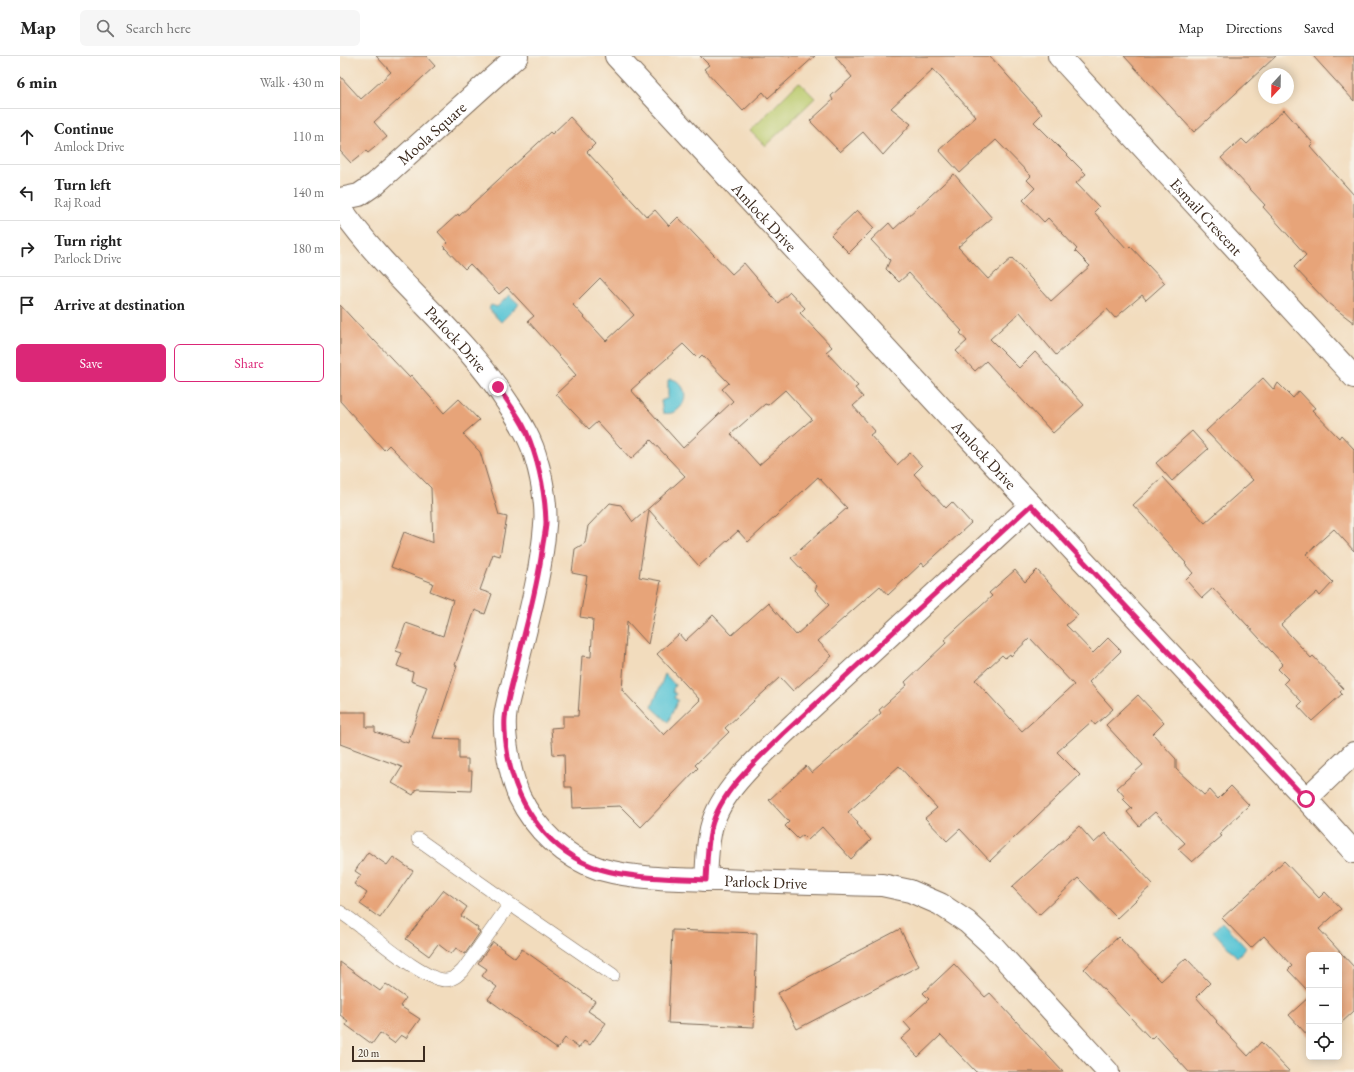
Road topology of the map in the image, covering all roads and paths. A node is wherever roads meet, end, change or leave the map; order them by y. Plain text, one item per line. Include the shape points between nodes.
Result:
1 (518, 56) edge
2 (616, 56) edge
3 (1059, 56) edge
4 (340, 199) edge
5 (340, 207) edge
6 (1354, 377) edge
7 (1031, 505) junction
8 (1354, 753) edge
9 (1306, 799) junction
10 (418, 839) dead end
11 (1354, 852) edge
12 (706, 880) junction
13 (510, 904) junction
14 (340, 912) edge
15 (613, 974) dead end
16 (1108, 1072) edge

1 - 4 street, Moola Square via 375,184 359,195
2 - 7 street, Amlock Drive
3 - 6 street, Esmail Crescent
5 - 12 street, Parlock Drive via 368,245 467,350 498,387 525,429 537,461 546,523 539,572 505,719 510,766 530,816 561,848 579,860 600,869 649,877
7 - 9 street, Amlock Drive
7 - 12 street via 748,769 715,815 710,833
8 - 9 street
9 - 11 street, Amlock Drive
10 - 13 lane
12 - 16 street, Parlock Drive via 882,886 910,891 940,904 968,922 992,945
13 - 14 lane via 463,970 454,978 446,980 437,979 414,967
13 - 15 lane

